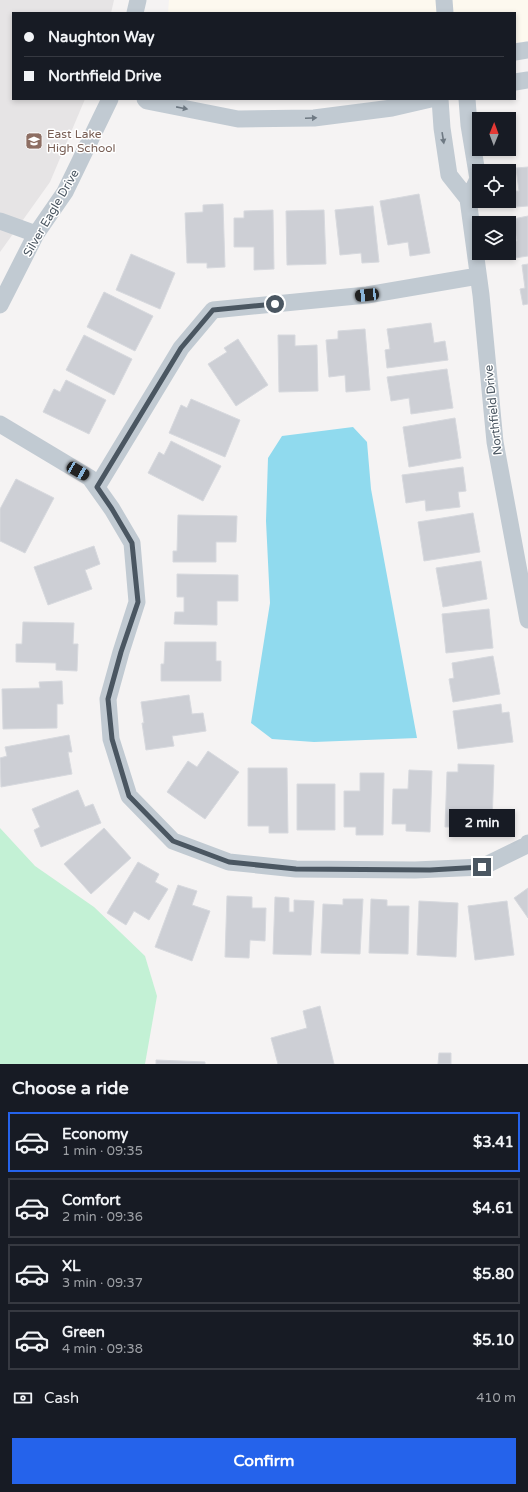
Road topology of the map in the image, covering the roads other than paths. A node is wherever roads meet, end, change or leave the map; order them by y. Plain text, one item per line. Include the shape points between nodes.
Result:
1 (138, 0) edge
2 (135, 12) edge
3 (528, 50) edge
4 (516, 52) edge
5 (528, 80) edge
6 (516, 82) edge
7 (110, 100) edge
8 (146, 100) edge
9 (427, 100) edge
10 (440, 100) edge
11 (467, 100) edge
12 (468, 199) junction
13 (0, 221) edge
14 (36, 234) junction
15 (478, 276) junction
16 (0, 305) edge
17 (0, 424) edge
18 (97, 487) junction
19 (528, 620) edge
20 (528, 843) edge

1 - 2 street
3 - 4 street
5 - 6 street
7 - 14 street, Silver Eagle Drive via 65,192
8 -> 9 street via 238,119 314,118 392,108
10 -> 12 street via 449,175
11 - 12 street via 478,179
12 - 15 street, Northfield Drive
13 - 14 street
14 - 16 street, Silver Eagle Drive
15 - 18 street via 367,295 213,310 181,348
15 - 19 street, Northfield Drive via 495,442
17 - 18 street via 90,478
18 - 20 street via 132,543 138,602 108,699 112,739 129,796 173,841 229,862 296,869 415,870 482,867

